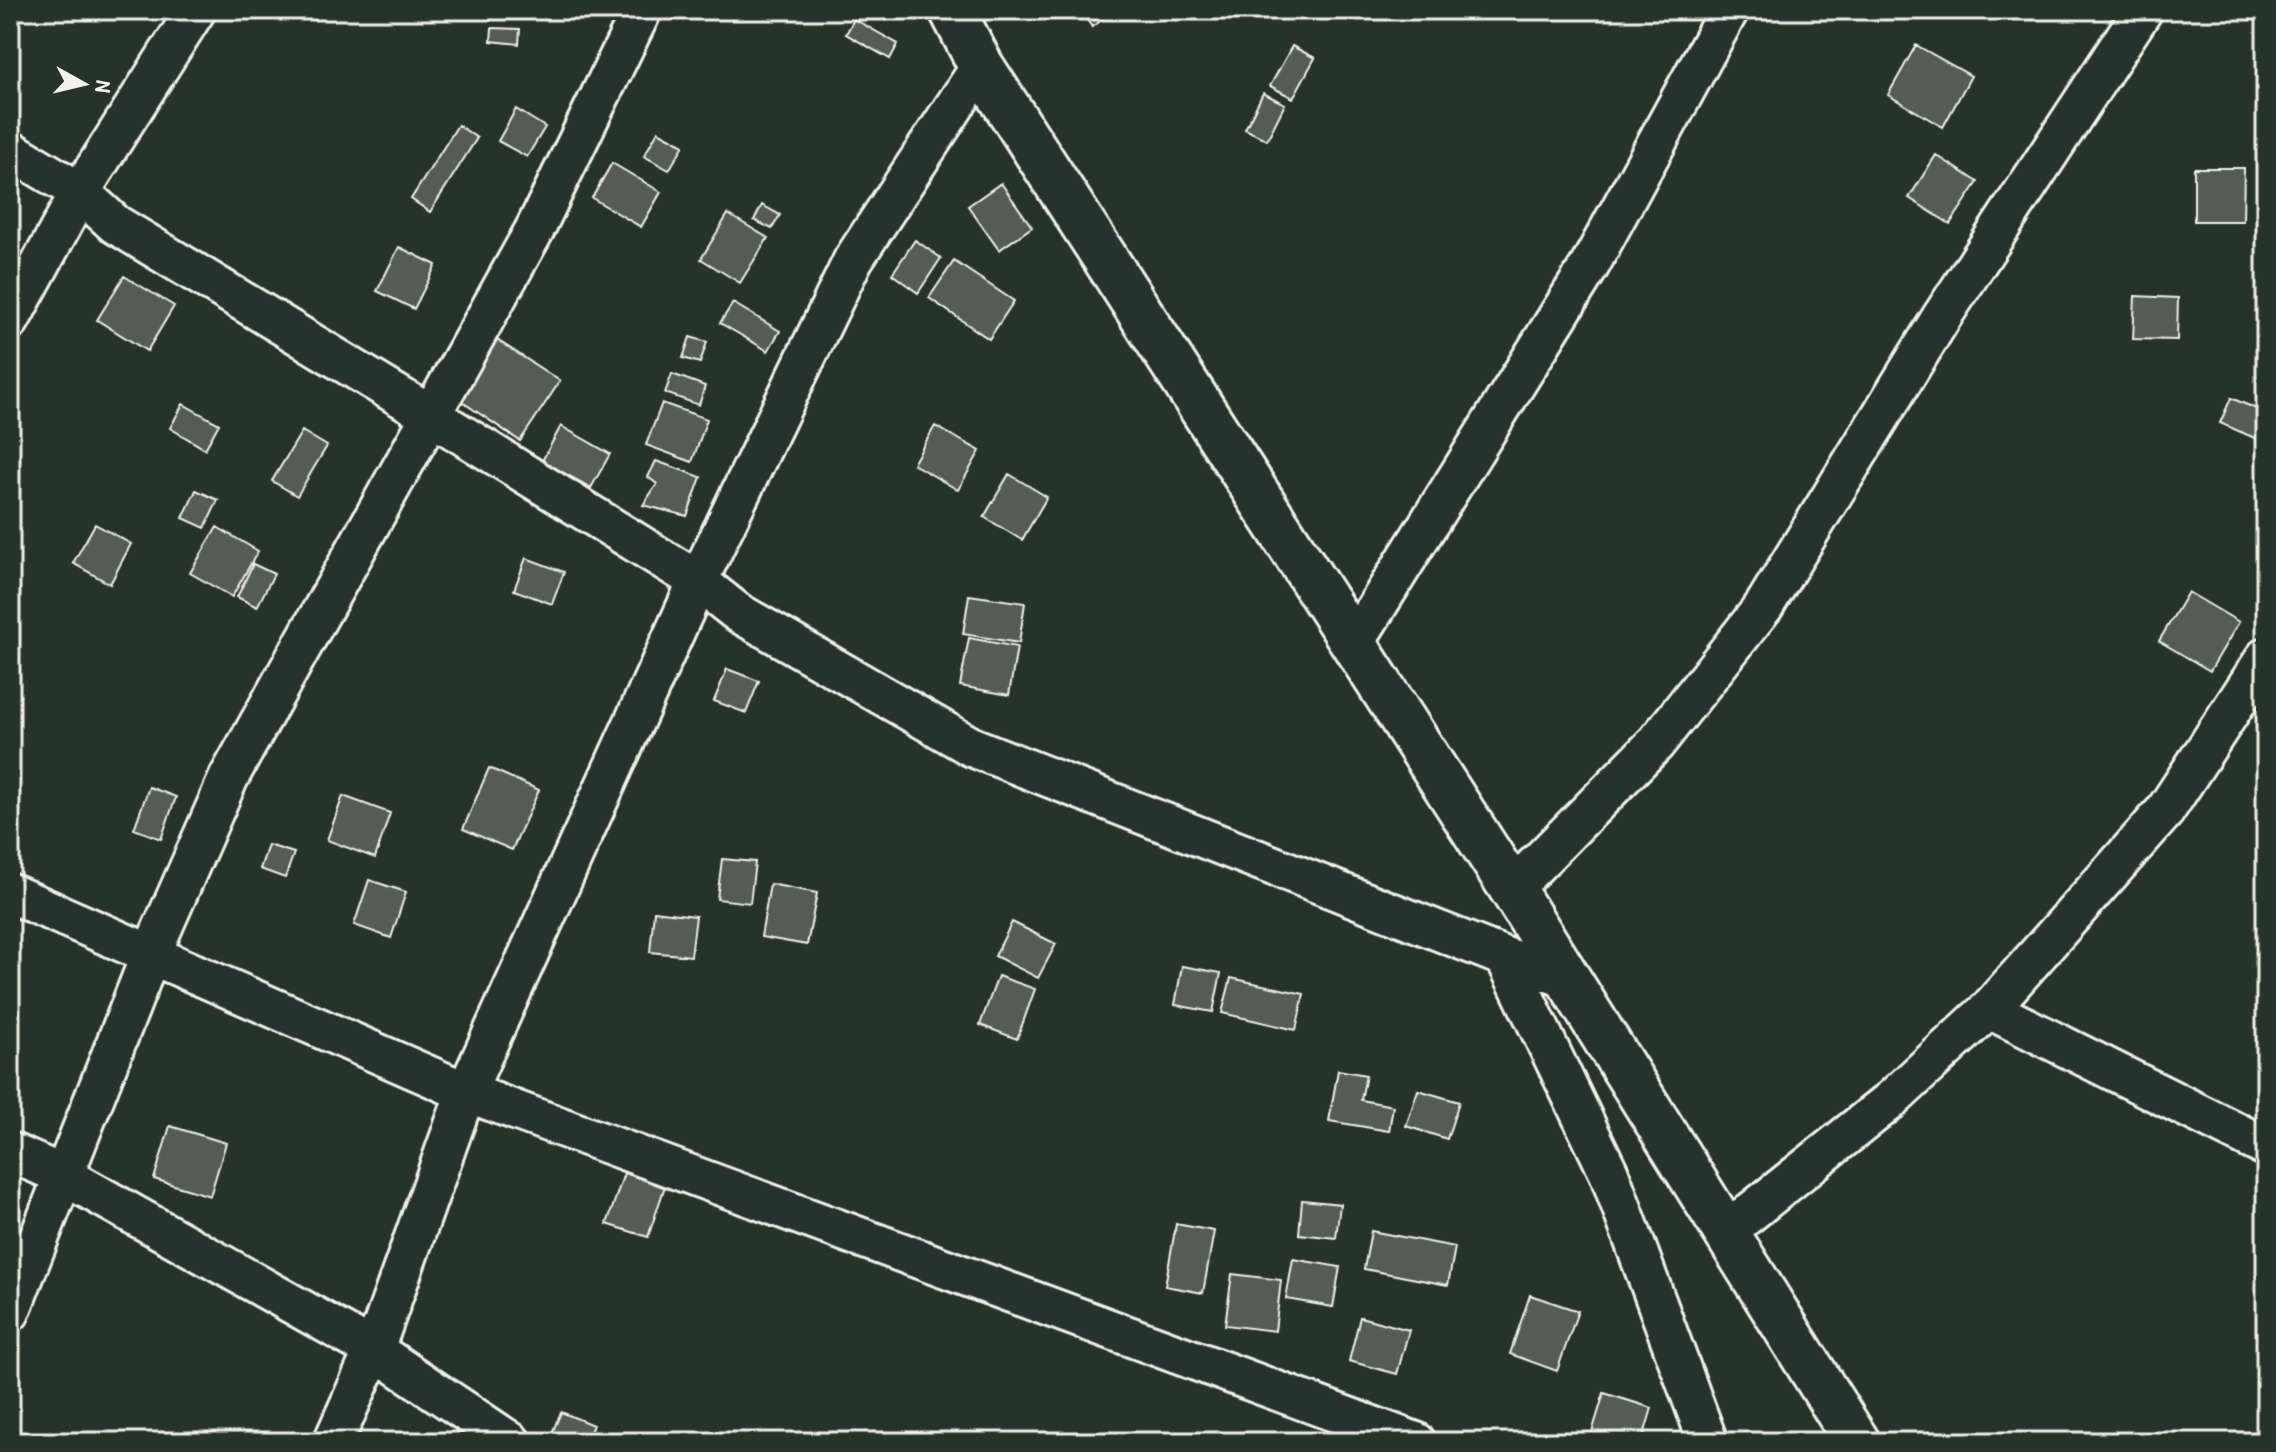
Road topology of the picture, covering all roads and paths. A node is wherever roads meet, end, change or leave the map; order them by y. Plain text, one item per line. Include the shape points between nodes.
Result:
1 (196, 10) edge
2 (642, 10) edge
3 (952, 10) edge
4 (1729, 10) edge
5 (2143, 10) edge
6 (981, 66) junction
7 (10, 150) edge
8 (80, 192) junction
9 (10, 320) edge
10 (432, 416) junction
11 (698, 581) junction
12 (1354, 643) junction
13 (2266, 657) edge
14 (1512, 889) junction
15 (10, 893) edge
16 (151, 954) junction
17 (1505, 957) junction
18 (1569, 979) junction
19 (1989, 1009) junction
20 (466, 1092) junction
21 (2266, 1147) edge
22 (10, 1152) edge
23 (63, 1175) junction
24 (1727, 1231) junction
25 (10, 1312) edge
26 (374, 1350) junction
27 (333, 1442) edge
28 (511, 1442) edge
29 (1416, 1442) edge
30 (1708, 1442) edge
31 (1857, 1442) edge

1 - 8 street
2 - 10 street via 535,229
3 - 6 main road
4 - 12 street via 1590,265
5 - 14 street via 1941,318 1764,606 1656,743
6 - 11 street via 853,260
6 - 12 main road
7 - 8 street
8 - 9 street
8 - 10 street via 115,224
10 - 11 street
10 - 16 street via 229,777
11 - 17 street via 737,612 972,747
11 - 20 street
12 - 14 main road
13 - 19 street via 2165,811
14 - 18 main road
15 - 16 street
16 - 20 street
16 - 23 street
17 - 18 street
17 - 30 street via 1609,1173
18 - 24 main road
19 - 21 street
19 - 24 street via 1891,1100
20 - 26 street
20 - 29 street
22 - 23 street
23 - 25 street
23 - 26 street
24 - 31 main road
26 - 27 street
26 - 28 street

